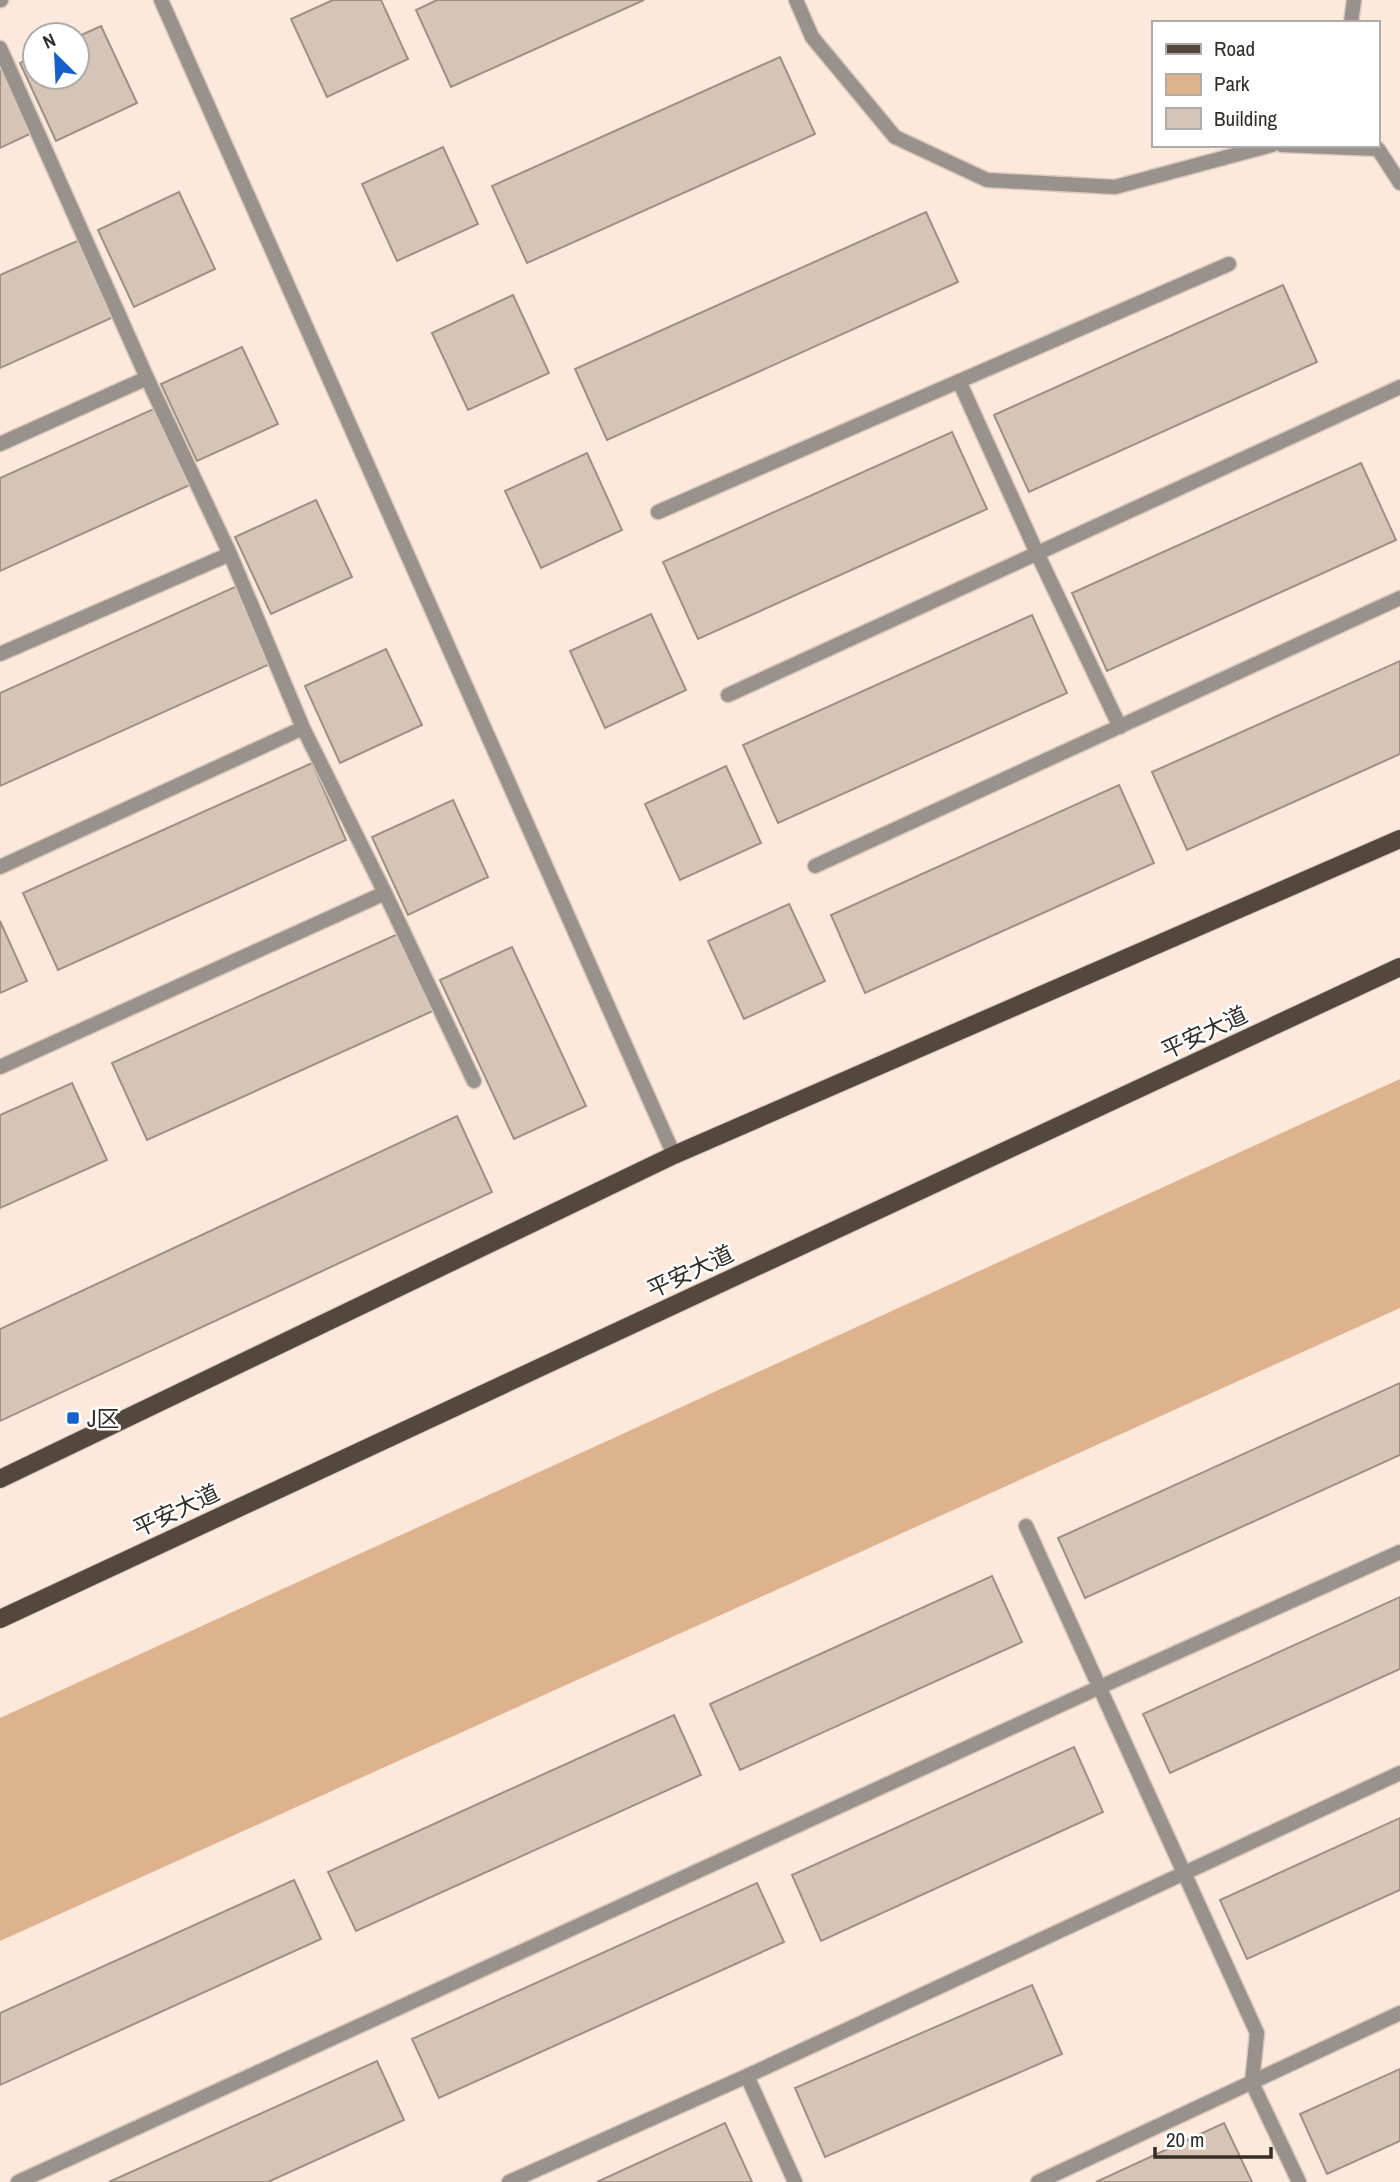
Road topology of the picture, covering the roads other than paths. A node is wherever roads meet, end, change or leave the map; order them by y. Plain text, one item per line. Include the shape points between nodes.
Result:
1 (161, 0) edge
2 (796, 0) edge
3 (1354, 0) edge
4 (1351, 21) edge
5 (0, 48) edge
6 (1265, 147) edge
7 (1348, 147) edge
8 (1399, 181) edge
9 (1229, 264) dead end
10 (147, 378) junction
11 (959, 381) junction
12 (1400, 387) edge
13 (0, 444) edge
14 (658, 512) dead end
15 (1037, 553) junction
16 (230, 554) junction
17 (1400, 598) edge
18 (0, 654) edge
19 (728, 695) dead end
20 (1120, 727) junction
21 (303, 728) junction
22 (1400, 839) edge
23 (816, 866) dead end
24 (0, 867) edge
25 (385, 893) junction
26 (1400, 967) edge
27 (0, 1067) edge
28 (474, 1081) dead end
29 (674, 1155) junction
30 (0, 1479) edge
31 (1026, 1526) dead end
32 (1400, 1552) edge
33 (0, 1619) edge
34 (1100, 1687) junction
35 (1400, 1773) edge
36 (1184, 1872) junction
37 (1400, 2013) edge
38 (747, 2076) junction
39 (1252, 2082) junction
40 (18, 2182) edge
41 (509, 2182) edge
42 (795, 2182) edge
43 (1038, 2182) edge
44 (1298, 2182) edge

1 - 29 street
2 - 6 street via 812,37 895,137 987,180 1115,187
3 - 4 street
5 - 10 street
7 - 8 street via 1378,149
9 - 11 street
10 - 13 street
10 - 16 street
11 - 14 street
11 - 15 street
12 - 15 street
15 - 19 street
15 - 20 street
16 - 18 street
16 - 21 street
17 - 20 street
20 - 23 street
21 - 24 street
21 - 25 street
22 - 29 main road
25 - 27 street
25 - 28 street
26 - 33 main road, 平安大道
29 - 30 main road
31 - 34 street
32 - 34 street
34 - 36 street
34 - 40 street
35 - 36 street
36 - 38 street
36 - 39 street via 1257,2034
37 - 39 street
38 - 41 street
38 - 42 street
39 - 43 street
39 - 44 street

